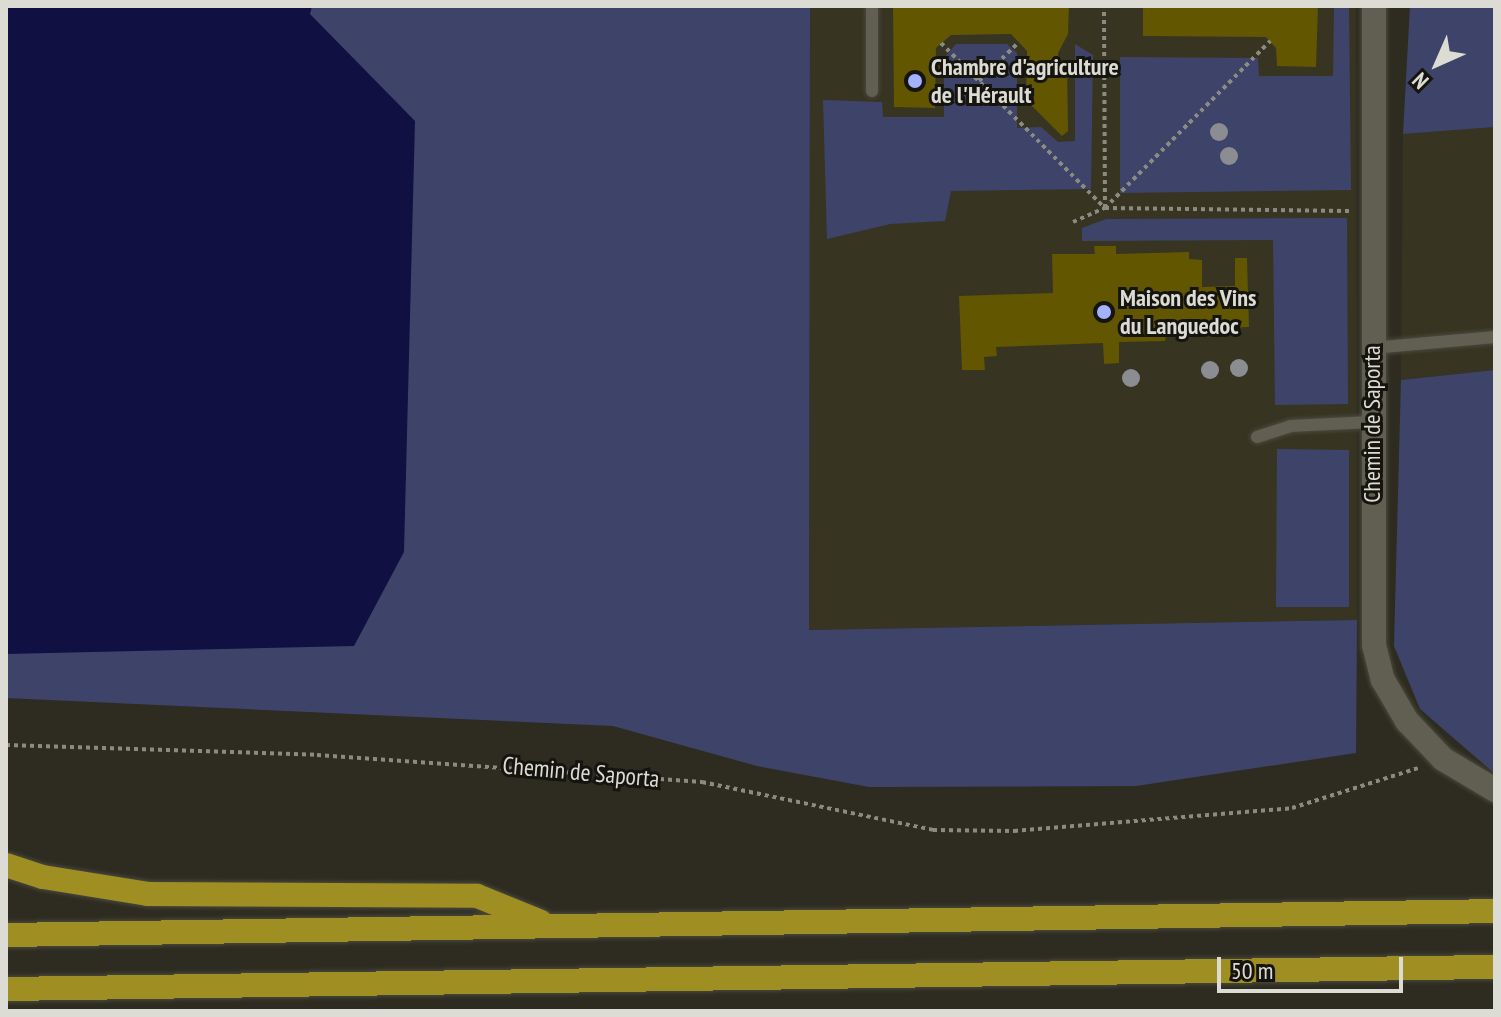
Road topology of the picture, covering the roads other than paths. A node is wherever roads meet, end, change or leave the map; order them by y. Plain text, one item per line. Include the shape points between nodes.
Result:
1 (872, 6) edge
2 (1374, 6) edge
3 (872, 91) dead end
4 (1495, 337) edge
5 (1372, 348) junction
6 (1371, 422) junction
7 (1257, 437) dead end
8 (1495, 790) edge
9 (6, 865) edge
10 (1495, 911) edge
11 (551, 926) junction
12 (6, 935) edge
13 (1495, 967) edge
14 (6, 989) edge

1 - 3 lane
2 - 5 street, Chemin de Saporta
4 - 5 lane
5 - 6 street, Chemin de Saporta
6 - 7 lane via 1290,426
6 - 8 street, Chemin de Saporta via 1374,645 1383,680 1407,721 1443,759
9 - 11 highway via 43,877 148,894 477,896
10 - 11 highway
11 - 12 highway
13 - 14 highway

